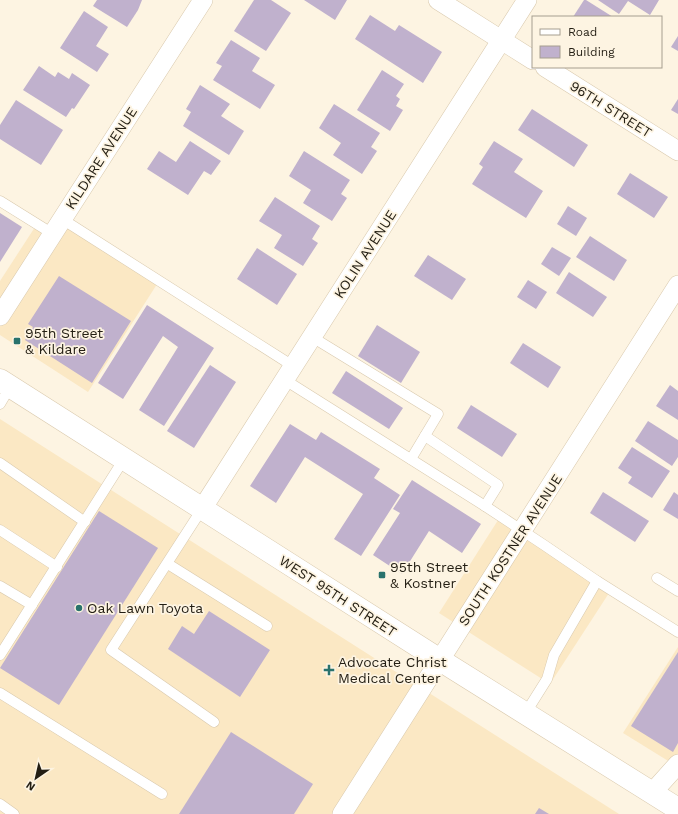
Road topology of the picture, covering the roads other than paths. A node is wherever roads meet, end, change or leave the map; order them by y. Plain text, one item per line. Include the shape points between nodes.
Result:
1 (203, 0) edge
2 (438, 0) edge
3 (527, 0) edge
4 (502, 40) junction
5 (532, 59) edge
6 (547, 68) edge
7 (678, 151) edge
8 (0, 201) edge
9 (57, 226) junction
10 (678, 285) edge
11 (0, 316) edge
12 (312, 337) junction
13 (289, 373) junction
14 (3, 390) edge
15 (425, 436) junction
16 (124, 459) junction
17 (410, 459) junction
18 (0, 463) edge
19 (485, 506) junction
20 (202, 509) junction
21 (85, 522) junction
22 (0, 530) edge
23 (522, 531) junction
24 (168, 564) junction
25 (57, 566) junction
26 (658, 578) dead end
27 (597, 581) junction
28 (0, 586) edge
29 (678, 591) edge
30 (32, 605) junction
31 (268, 626) dead end
32 (678, 632) edge
33 (0, 655) edge
34 (440, 660) junction
35 (0, 693) edge
36 (525, 714) junction
37 (214, 722) dead end
38 (678, 764) edge
39 (652, 793) junction
40 (162, 794) dead end
41 (0, 804) edge
42 (678, 809) edge
43 (14, 814) edge
44 (342, 814) edge

1 - 9 street, KILDARE AVENUE
2 - 4 street
3 - 4 street, KOLIN AVENUE
4 - 5 street
4 - 12 street, KOLIN AVENUE
6 - 7 street, 96TH STREET
8 - 9 lane
9 - 11 street, KILDARE AVENUE
9 - 13 lane
10 - 23 street, SOUTH KOSTNER AVENUE
12 - 13 street, KOLIN AVENUE
12 - 15 lane via 438,414
13 - 17 lane
13 - 20 street, KOLIN AVENUE
14 - 16 main road, WEST 95TH STREET
15 - 17 lane
15 - 19 lane via 498,485
16 - 20 main road, WEST 95TH STREET
16 - 21 lane
17 - 19 lane
18 - 21 lane
19 - 23 lane
20 - 24 lane
20 - 34 main road, WEST 95TH STREET
21 - 25 lane
22 - 25 lane
23 - 27 lane
23 - 34 street, SOUTH KOSTNER AVENUE
24 - 31 lane
24 - 37 lane via 111,650
25 - 30 lane
26 - 29 lane
27 - 32 lane
27 - 36 lane via 554,655 546,679
28 - 30 lane
30 - 33 lane
34 - 36 main road, WEST 95TH STREET
34 - 44 street, SOUTH KOSTNER AVENUE
35 - 40 lane
36 - 39 main road, WEST 95TH STREET
38 - 39 street
39 - 42 main road, WEST 95TH STREET
41 - 43 lane

